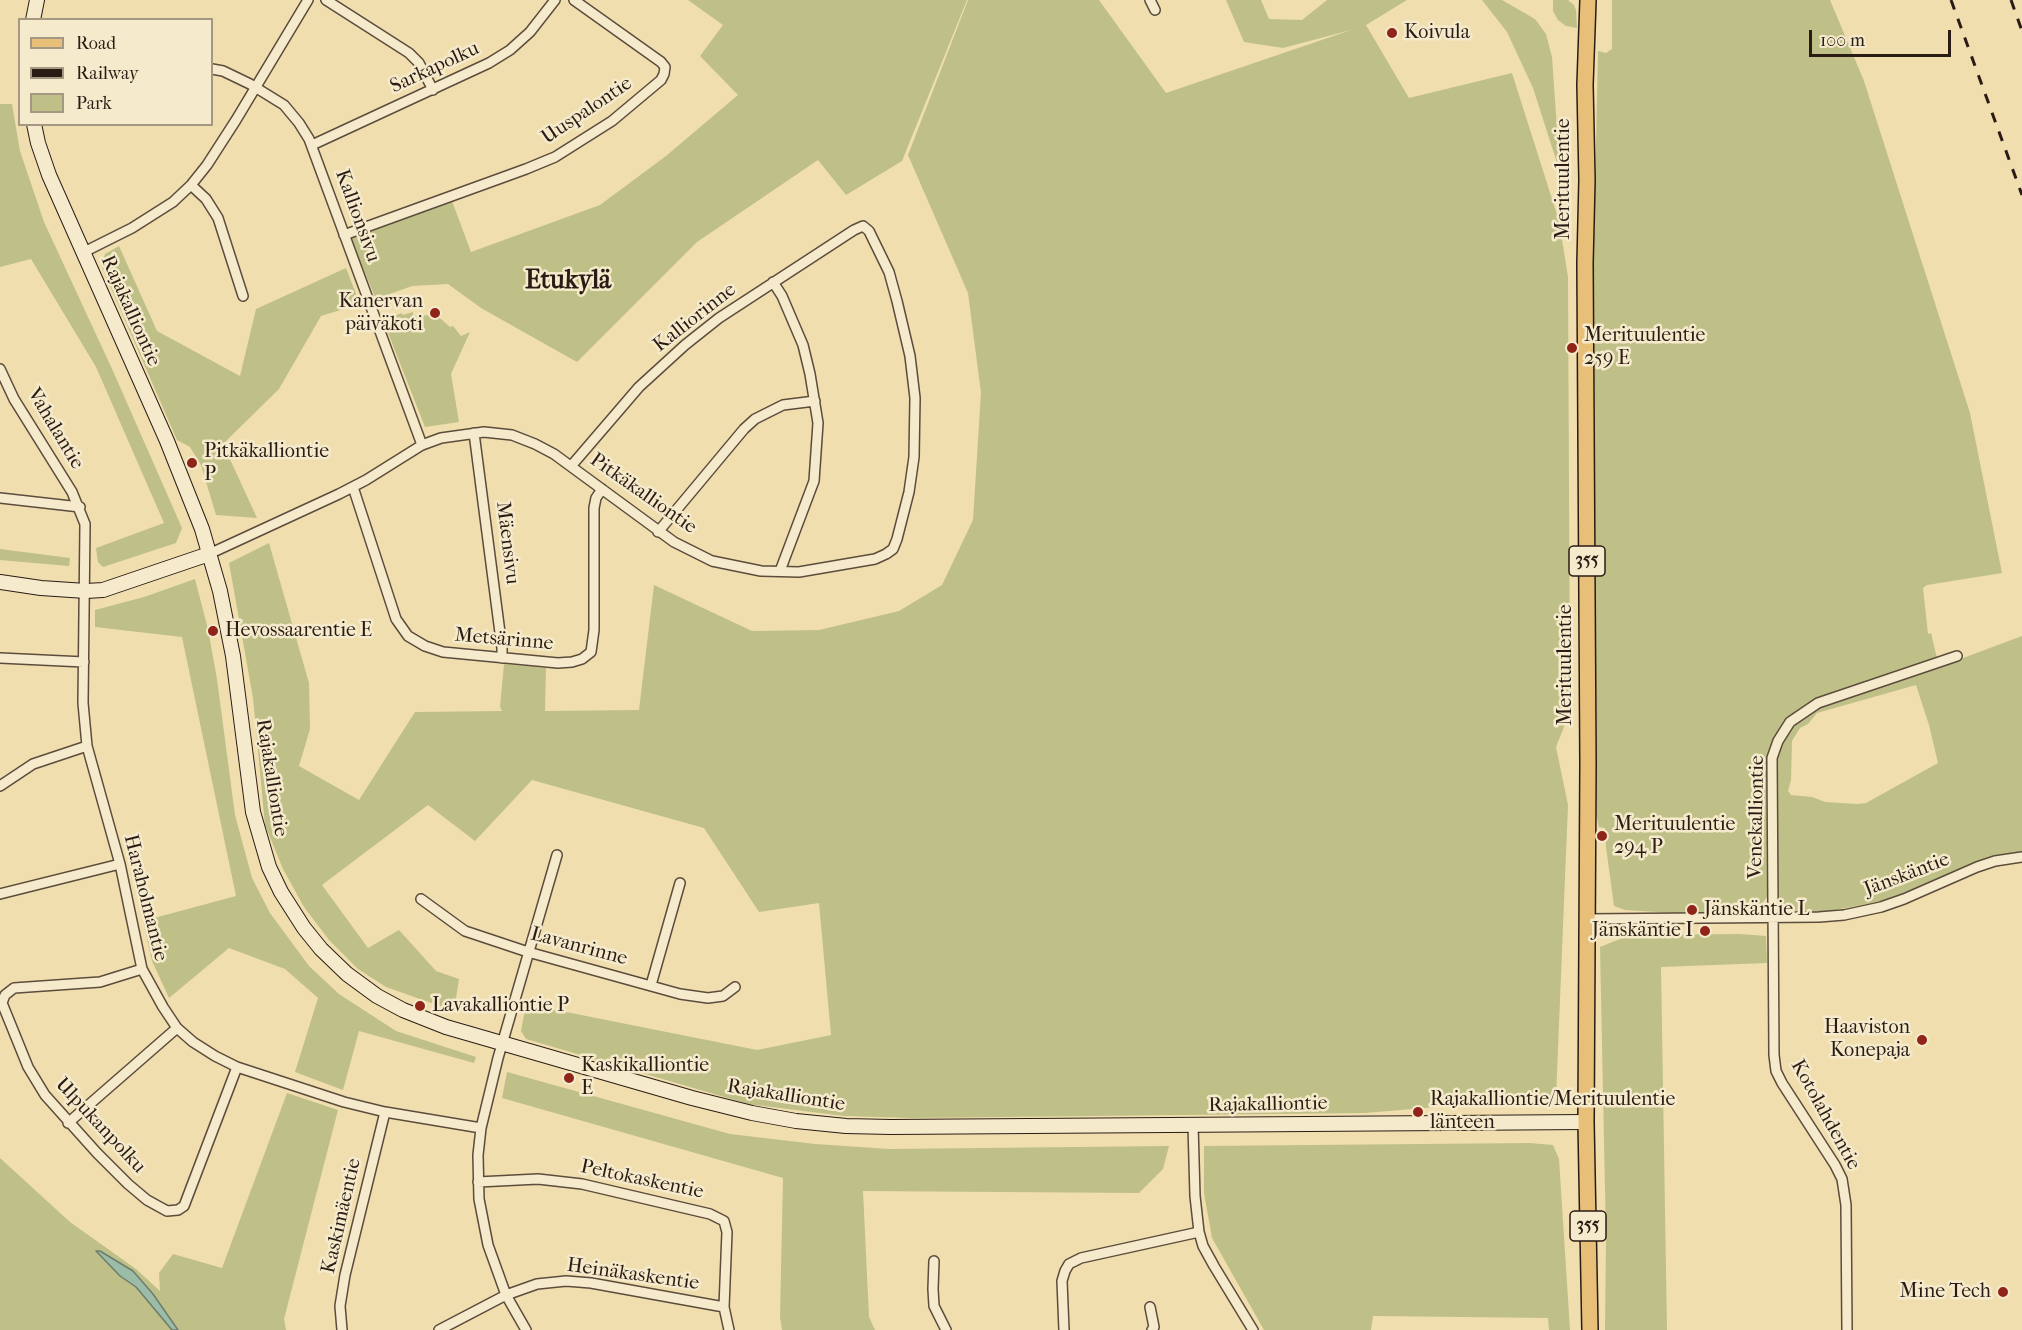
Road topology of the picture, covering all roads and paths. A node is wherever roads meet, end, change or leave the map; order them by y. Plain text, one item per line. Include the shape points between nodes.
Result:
1 (37, 0) edge
2 (308, 0) edge
3 (326, 0) edge
4 (555, 0) edge
5 (574, 0) edge
6 (1150, 0) edge
7 (1588, 0) edge
8 (1155, 10) dead end
9 (33, 18) edge
10 (213, 69) edge
11 (255, 87) junction
12 (433, 90) junction
13 (34, 126) edge
14 (312, 145) junction
15 (191, 185) junction
16 (863, 226) joint
17 (344, 235) junction
18 (82, 253) junction
19 (773, 282) junction
20 (243, 296) dead end
21 (0, 369) edge
22 (815, 401) junction
23 (474, 433) junction
24 (422, 445) junction
25 (572, 465) junction
26 (353, 487) junction
27 (602, 489) junction
28 (0, 498) edge
29 (80, 507) junction
30 (658, 532) junction
31 (209, 554) junction
32 (780, 572) junction
33 (0, 582) edge
34 (86, 591) junction
35 (1957, 656) dead end
36 (502, 657) junction
37 (0, 658) edge
38 (84, 662) junction
39 (87, 746) junction
40 (0, 786) edge
41 (556, 855) dead end
42 (2022, 857) edge
43 (120, 864) junction
44 (680, 883) dead end
45 (0, 894) edge
46 (422, 899) dead end
47 (1773, 917) junction
48 (1588, 919) junction
49 (528, 952) junction
50 (142, 969) junction
51 (651, 985) junction
52 (735, 987) dead end
53 (177, 1028) junction
54 (502, 1043) junction
55 (237, 1067) junction
56 (385, 1112) junction
57 (68, 1122) junction
58 (1586, 1122) junction
59 (1193, 1125) junction
60 (481, 1128) junction
61 (478, 1182) junction
62 (1199, 1232) junction
63 (934, 1261) dead end
64 (506, 1295) junction
65 (724, 1307) junction
66 (1150, 1307) dead end
67 (342, 1330) edge
68 (439, 1330) edge
69 (526, 1330) edge
70 (729, 1330) edge
71 (946, 1330) edge
72 (1065, 1330) edge
73 (1152, 1330) edge
74 (1253, 1330) edge
75 (1590, 1330) edge
76 (1847, 1330) edge

1 - 9 street
2 - 11 street
3 - 12 street via 409,53
4 - 12 street, Sarkapolku via 510,50
5 - 17 street, Uuspalontie via 661,62 665,67 661,80 612,121 555,157
6 - 8 street
7 - 48 main road, Merituulentie / 355
10 - 11 street, Kallionsivu
11 - 14 street, Kallionsivu via 291,111
11 - 15 street
12 - 14 street, Sarkapolku
13 - 18 street, Rajakalliontie via 49,175
14 - 17 street, Kallionsivu
15 - 18 street via 132,228
15 - 20 street via 218,218
16 - 19 street, Kalliorinne
16 - 32 street, Pitkäkalliontie via 876,242 889,272 910,356 915,426 909,492 897,539 886,554 875,559
17 - 24 street, Kallionsivu
18 - 31 street, Rajakalliontie via 171,450
19 - 22 street via 803,345
19 - 25 street, Kalliorinne via 719,318 661,366
21 - 29 street, Vahalantie
22 - 30 street via 783,405 755,419
22 - 32 street via 818,423 814,481
23 - 24 street, Pitkäkalliontie
23 - 25 street, Pitkäkalliontie via 512,435
23 - 36 street, Mäensivu
24 - 26 street, Pitkäkalliontie
25 - 27 street, Pitkäkalliontie
26 - 31 street, Pitkäkalliontie
26 - 36 street, Metsärinne via 396,619 408,636 443,652
27 - 30 street, Pitkäkalliontie
27 - 36 street, Metsärinne via 594,508 591,652 565,663
28 - 29 street
29 - 34 street, Vahalantie via 86,524
30 - 32 street, Pitkäkalliontie via 712,561
31 - 34 street via 103,590
31 - 54 street, Rajakalliontie via 233,656 254,812 269,867 281,892 321,949 377,996 446,1027
33 - 34 street
34 - 38 street, Haraholmantie
35 - 47 street, Venekalliontie via 1818,703 1790,722 1778,741 1772,765
37 - 38 street
38 - 39 street, Haraholmantie
39 - 40 street via 33,764
39 - 43 street, Haraholmantie
41 - 49 street
42 - 47 street, Jänskäntie via 1977,867 1881,907 1844,915
43 - 45 street
43 - 50 street, Haraholmantie
44 - 51 street
46 - 49 street, Lavanrinne via 465,932
47 - 48 street, Jänskäntie
47 - 76 street, Kotolahdentie via 1776,1071 1842,1179 1846,1206
48 - 58 main road, Merituulentie / 355
49 - 51 street, Lavanrinne
49 - 54 street
50 - 53 street, Haraholmantie
50 - 57 street, Ulpukanpolku via 100,982 14,988 4,995 2,1003 28,1067
51 - 52 street, Lavanrinne via 708,998 723,996
53 - 55 street, Haraholmantie via 193,1042
53 - 57 street
54 - 59 street, Rajakalliontie via 692,1098 796,1121 891,1127
54 - 60 street
55 - 56 street, Haraholmantie
55 - 57 street, Ulpukanpolku via 184,1206 178,1210 167,1211 147,1200
56 - 60 street, Haraholmantie
56 - 67 street, Kaskimäentie via 345,1275 340,1306
58 - 59 street, Rajakalliontie
58 - 75 main road, Merituulentie / 355
59 - 62 street
60 - 61 street
61 - 64 street via 482,1221
61 - 65 street, Peltokaskentie via 538,1179 582,1184 711,1214 724,1221 727,1232
62 - 72 street via 1069,1264 1062,1281
62 - 74 street via 1214,1266
63 - 71 street via 934,1306
64 - 65 street, Heinäkaskentie via 537,1284 566,1281
64 - 68 street, Heinäkaskentie
64 - 69 street
65 - 70 street, Peltokaskentie
66 - 73 street

